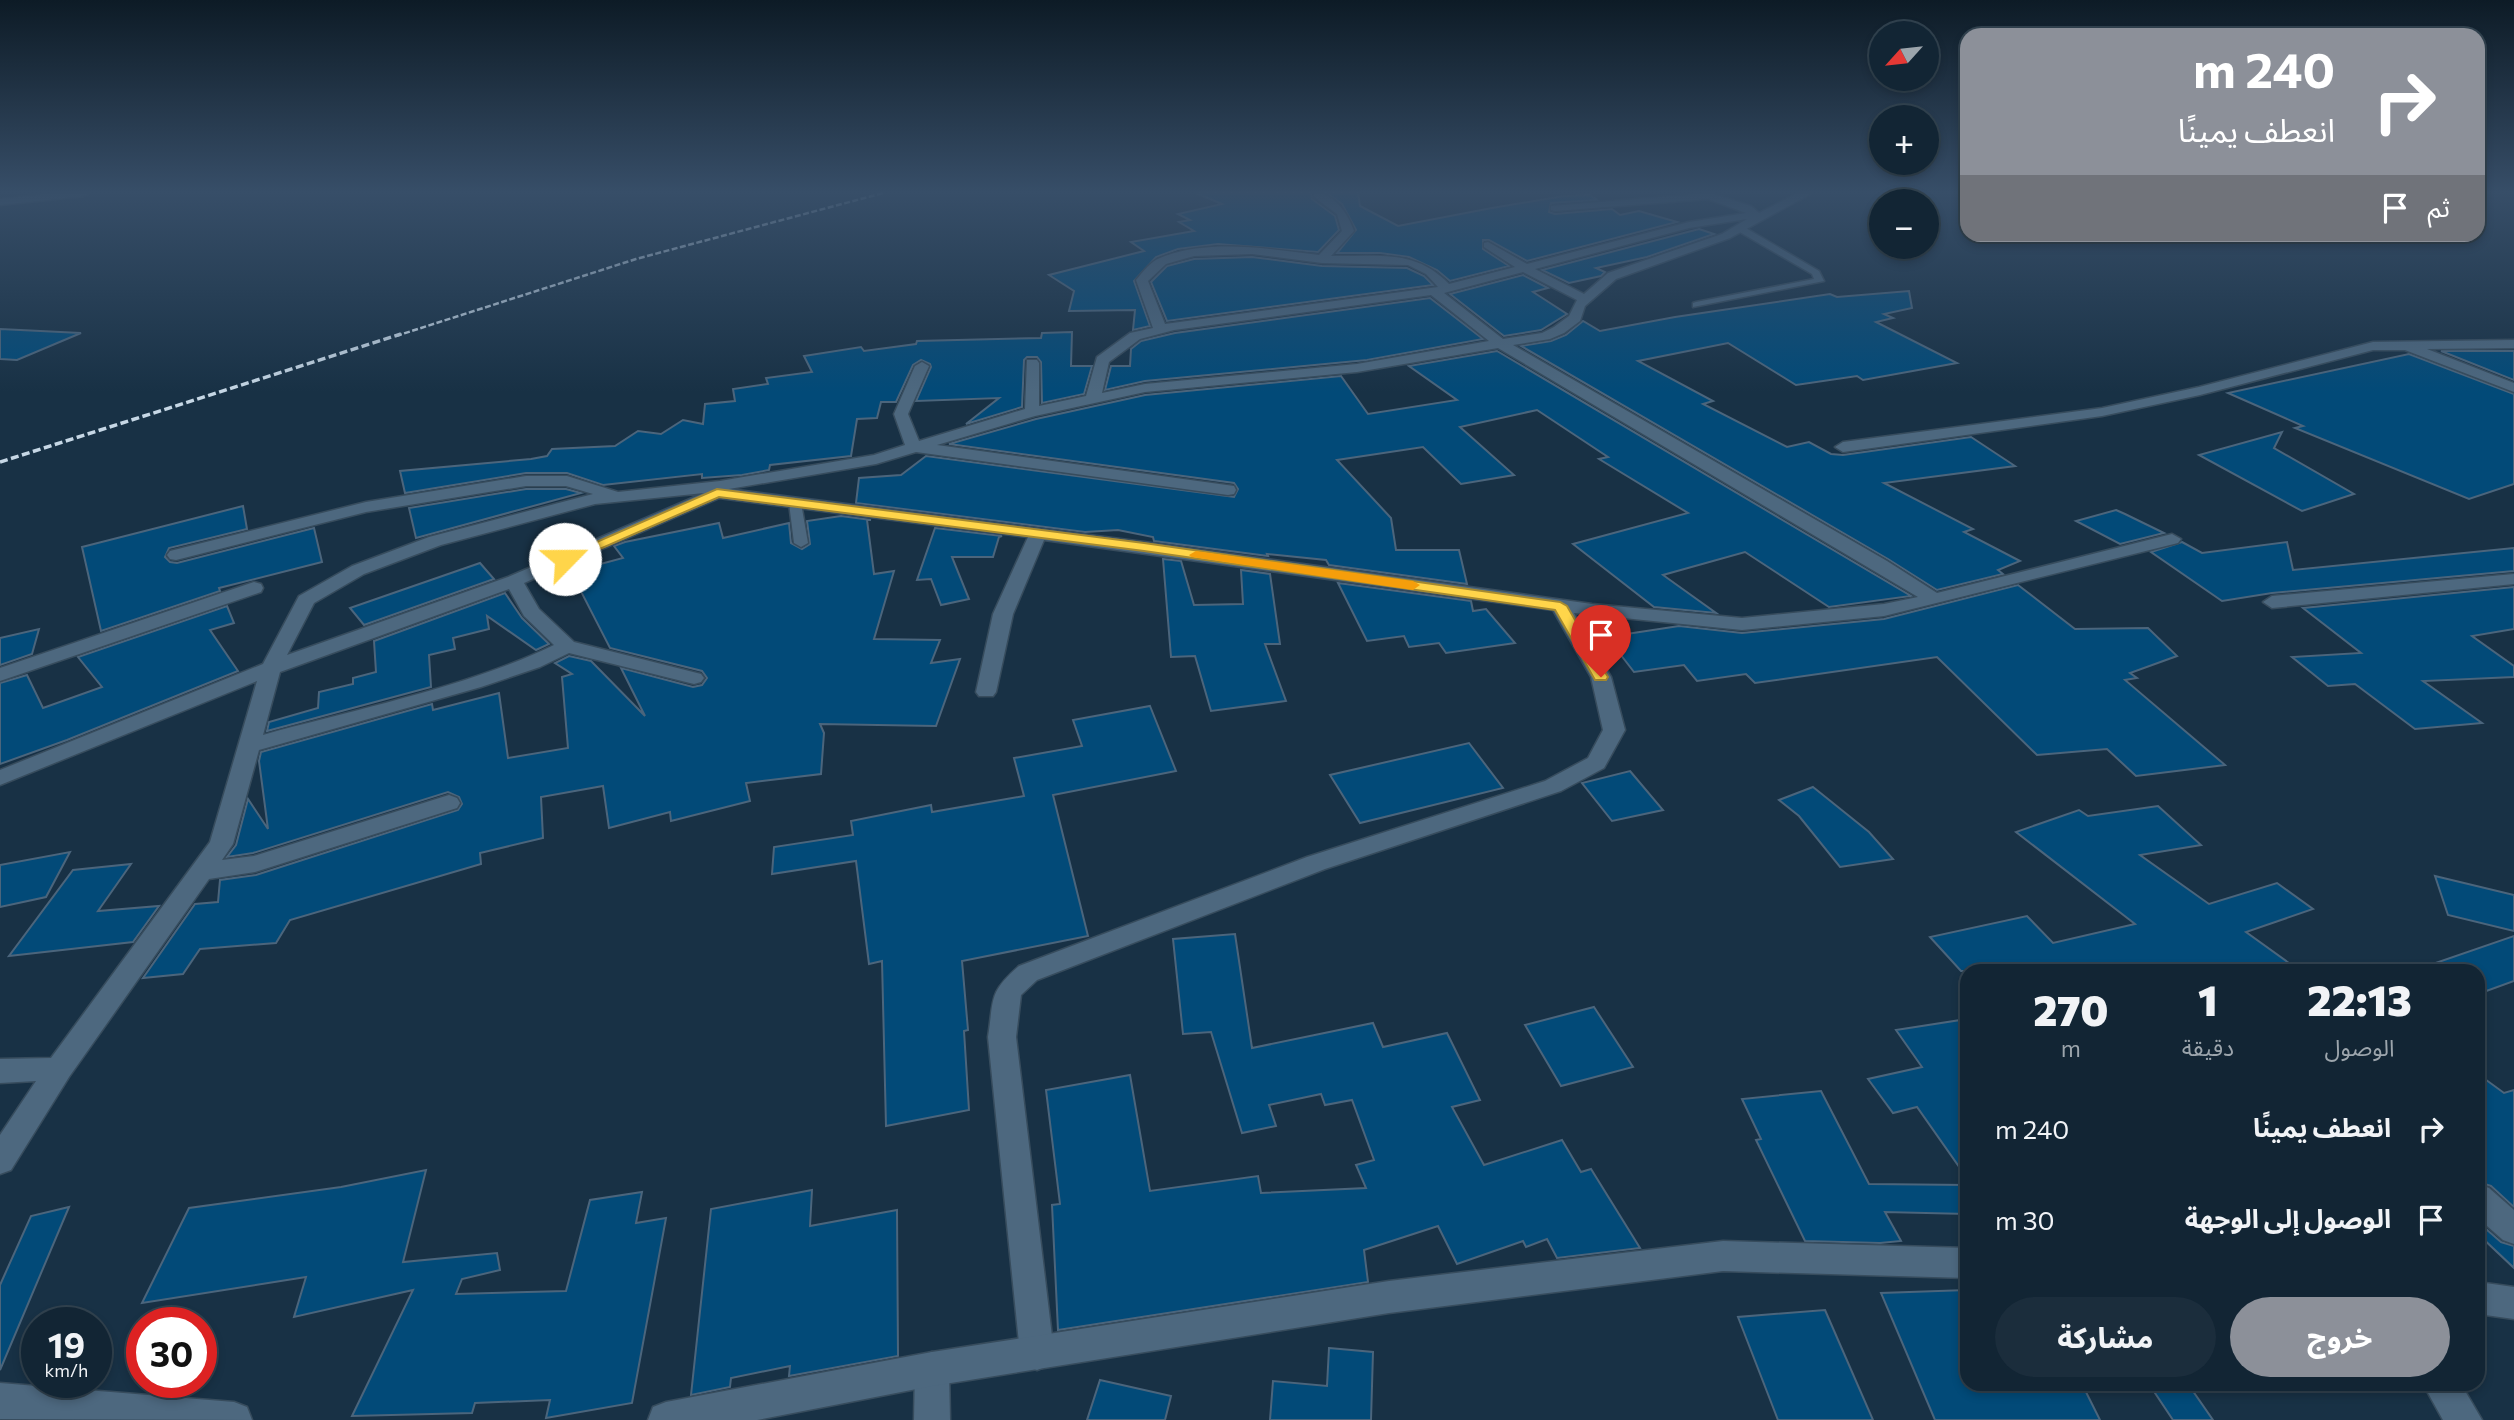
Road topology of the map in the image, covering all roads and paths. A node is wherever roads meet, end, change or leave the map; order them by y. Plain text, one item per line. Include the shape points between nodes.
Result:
1 (1169, 259) edge
2 (1330, 259) edge
3 (1512, 259) edge
4 (1560, 259) edge
5 (1658, 259) edge
6 (1791, 259) edge
7 (1527, 268) junction
8 (1440, 290) junction
9 (1585, 299) junction
10 (1696, 305) dead end
11 (1160, 330) junction
12 (1501, 344) junction
13 (2399, 344) junction
14 (2514, 344) edge
15 (1032, 363) dead end
16 (922, 366) dead end
17 (2514, 388) edge
18 (1093, 399) junction
19 (1032, 412) junction
20 (914, 447) junction
21 (1843, 447) dead end
22 (719, 490) junction
23 (1228, 490) dead end
24 (616, 496) junction
25 (795, 503) junction
26 (1038, 534) junction
27 (2172, 539) dead end
28 (801, 543) dead end
29 (176, 555) dead end
30 (2514, 579) edge
31 (514, 581) junction
32 (254, 588) dead end
33 (1934, 599) junction
34 (2272, 602) dead end
35 (1560, 606) junction
36 (567, 646) junction
37 (271, 668) junction
38 (0, 675) edge
39 (694, 678) dead end
40 (986, 692) dead end
41 (247, 746) junction
42 (0, 778) edge
43 (449, 803) dead end
44 (200, 872) junction
45 (59, 1069) junction
46 (0, 1071) edge
47 (0, 1161) edge
48 (2485, 1204) edge
49 (2514, 1230) edge
50 (1960, 1263) edge
51 (2485, 1299) edge
52 (2514, 1303) edge
53 (1037, 1353) junction
54 (932, 1369) junction
55 (2445, 1391) edge
56 (0, 1401) edge
57 (234, 1420) edge
58 (666, 1420) edge
59 (932, 1420) edge
60 (2464, 1420) edge

1 - 11 street via 1142,280
2 - 8 street via 1410,262 1430,271
3 - 7 street
4 - 7 street
5 - 9 street via 1612,276
6 - 10 lane via 1819,281
7 - 8 street
7 - 9 street
8 - 11 street
8 - 12 street
9 - 12 street via 1575,318 1559,330
11 - 18 street via 1135,336 1102,360
12 - 18 street via 1357,368 1145,388
12 - 33 street
13 - 14 street
13 - 17 street
13 - 21 street via 2373,346 2102,412
15 - 19 street
16 - 20 street via 901,414
18 - 19 street
19 - 20 street
20 - 22 street via 876,459
20 - 23 street
22 - 24 street
22 - 25 street
22 - 31 street
24 - 29 street via 567,481 526,481 366,507
24 - 37 street via 435,541 359,570 306,600
25 - 26 street
25 - 28 lane
26 - 35 street
26 - 40 street via 1003,614
27 - 33 street
30 - 34 street
31 - 36 street via 531,612
31 - 37 street
32 - 38 street
33 - 35 street via 1884,610 1742,624
35 - 53 street via 1601,677 1614,730 1596,763 1553,786 1316,863 1094,947 1027,973 1008,991 1002,1037
36 - 39 street
36 - 41 street via 474,683
37 - 41 street
37 - 42 street
41 - 44 street via 221,844
43 - 44 street via 255,864
44 - 45 street
45 - 46 street
45 - 47 street
48 - 49 street
50 - 53 street via 1723,1256 1389,1297
51 - 52 street
53 - 54 street
54 - 58 street
54 - 59 street
55 - 60 street
56 - 57 street

